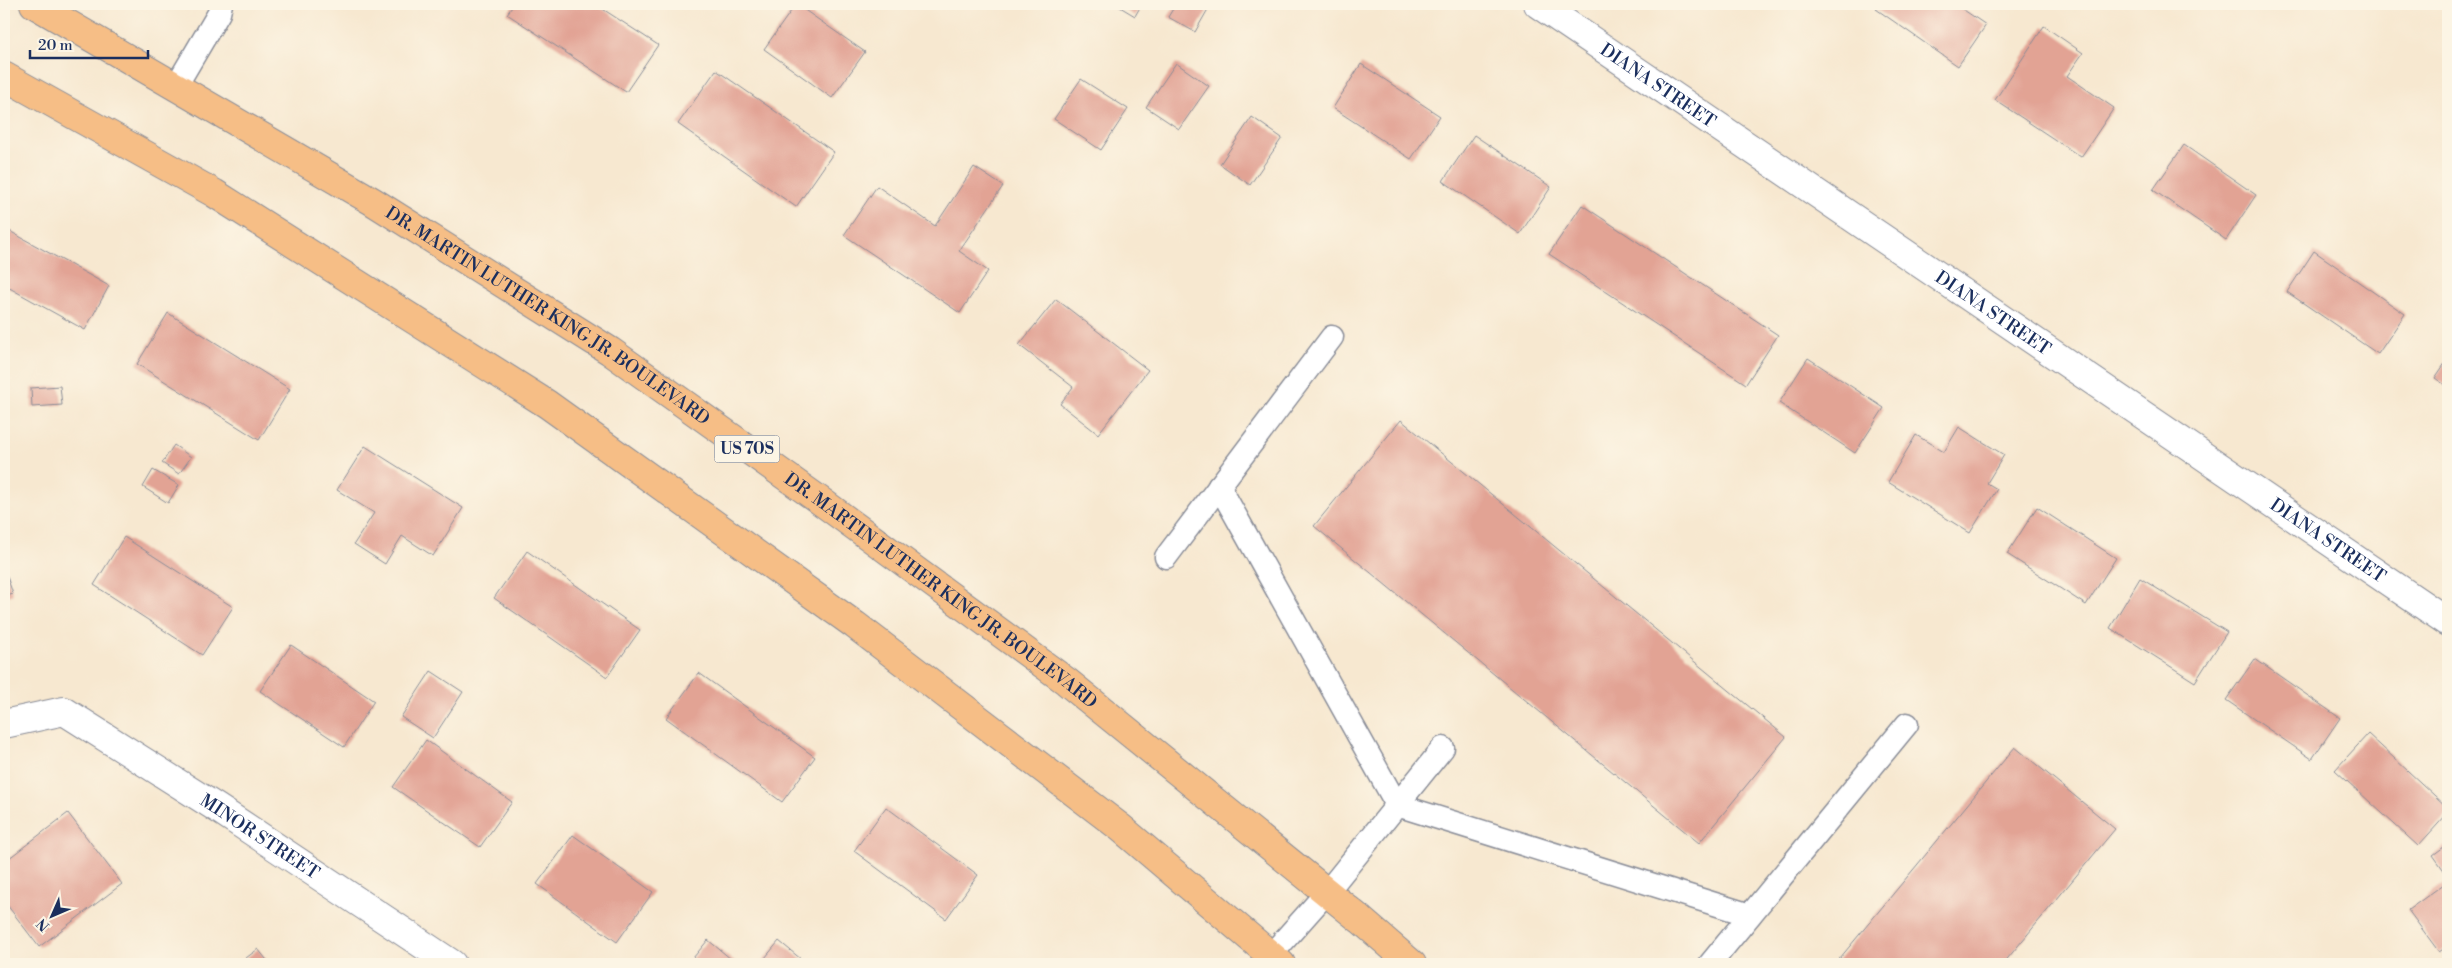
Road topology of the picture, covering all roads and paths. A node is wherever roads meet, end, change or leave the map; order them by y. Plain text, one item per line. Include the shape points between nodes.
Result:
1 (34, 4) edge
2 (221, 4) edge
3 (1538, 4) edge
4 (4, 76) edge
5 (176, 86) junction
6 (1332, 337) dead end
7 (1219, 486) junction
8 (1166, 557) dead end
9 (2448, 622) edge
10 (4, 724) edge
11 (1907, 724) dead end
12 (1444, 748) dead end
13 (1397, 805) junction
14 (1326, 892) junction
15 (1750, 915) junction
16 (1276, 960) edge
17 (452, 964) edge
18 (1412, 964) edge
19 (1710, 964) edge

1 - 5 main road, DR. MARTIN LUTHER KING JR. BOULEVARD / US 70S
2 - 5 lane via 219,13
3 - 9 street, DIANA STREET
4 - 16 main road via 214,193 547,404 879,643 1121,828
5 - 14 main road, DR. MARTIN LUTHER KING JR. BOULEVARD / US 70S via 402,220 618,357 1066,681
6 - 7 lane
7 - 8 lane
7 - 13 lane
10 - 17 street, MINOR STREET via 64,710
11 - 15 lane
12 - 13 lane
13 - 14 lane
13 - 15 lane
14 - 16 lane
14 - 18 main road, DR. MARTIN LUTHER KING JR. BOULEVARD / US 70S
15 - 19 lane

